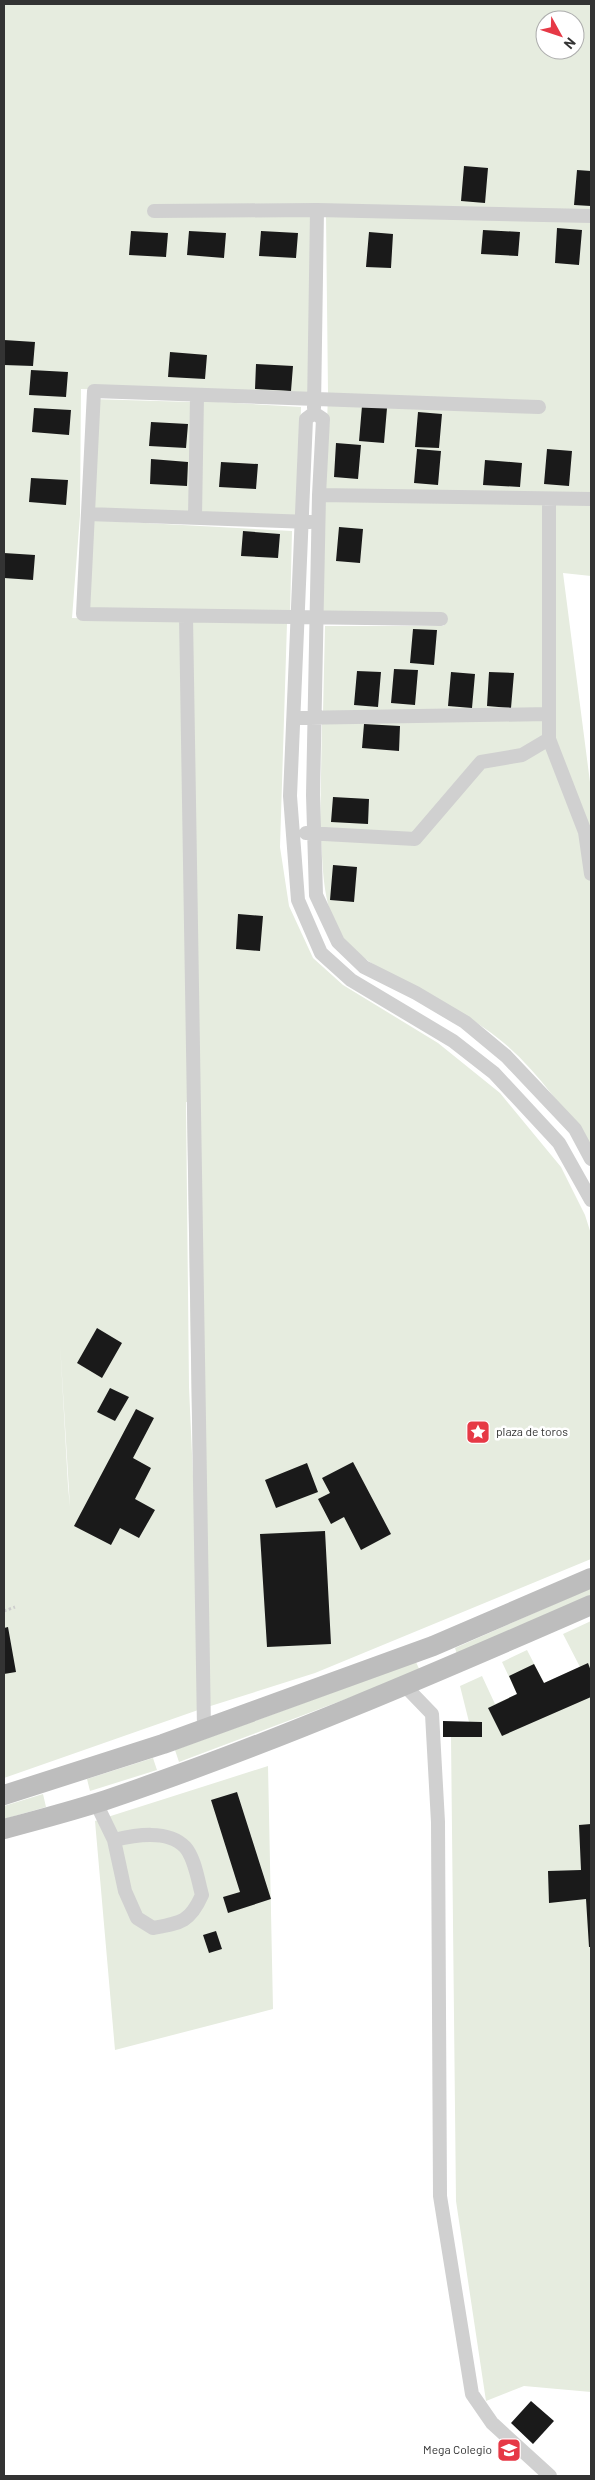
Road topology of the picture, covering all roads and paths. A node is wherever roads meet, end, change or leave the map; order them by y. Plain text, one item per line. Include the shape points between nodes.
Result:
1 (317, 210) junction
2 (154, 212) dead end
3 (591, 216) edge
4 (197, 396) junction
5 (314, 406) junction
6 (539, 407) dead end
7 (319, 495) junction
8 (550, 499) junction
9 (591, 499) edge
10 (88, 514) junction
11 (195, 517) junction
12 (302, 522) junction
13 (318, 523) junction
14 (186, 616) junction
15 (298, 617) junction
16 (317, 617) junction
17 (441, 619) dead end
18 (549, 714) junction
19 (294, 718) junction
20 (314, 718) junction
21 (549, 739) junction
22 (313, 833) junction
23 (293, 834) junction
24 (591, 874) edge
25 (591, 1159) edge
26 (591, 1200) edge
27 (591, 1578) edge
28 (591, 1605) edge
29 (15, 1607) dead end
30 (4, 1611) edge
31 (405, 1686) junction
32 (204, 1729) junction
33 (4, 1794) edge
34 (96, 1803) junction
35 (4, 1830) edge
36 (114, 1840) junction
37 (550, 2476) edge

1 - 2 street
1 - 3 street
1 - 5 street
4 - 5 street
4 - 10 street via 94,392
4 - 11 street
5 - 6 street
5 - 7 street via 323,419
5 - 12 street via 306,419
7 - 8 street
7 - 13 street
8 - 9 street
8 - 18 street
10 - 11 street
10 - 14 street via 83,614
11 - 12 street
12 - 13 street
12 - 15 street
13 - 16 street
14 - 15 street
14 - 32 street
15 - 16 street
15 - 19 street
16 - 17 street
16 - 20 street
18 - 20 street
18 - 21 street
19 - 20 street
19 - 23 street via 290,796
20 - 22 street
21 - 22 street via 522,755 481,762 415,839
21 - 24 street via 585,832
22 - 23 street
22 - 25 street via 316,895 338,942 364,967 466,1022 506,1056 575,1129
23 - 26 street via 298,900 321,953 351,980 452,1041 494,1073 559,1143
27 - 32 main road via 442,1643
28 - 31 main road
29 - 30 path
31 - 34 main road
31 - 37 street via 432,1714 438,1822 440,2196 472,2394 492,2424
32 - 33 main road
34 - 35 main road
34 - 36 street
36 - 36 street via 125,1891 136,1918 153,1928 179,1924 194,1912 202,1895 186,1848 176,1840 160,1836 138,1834

